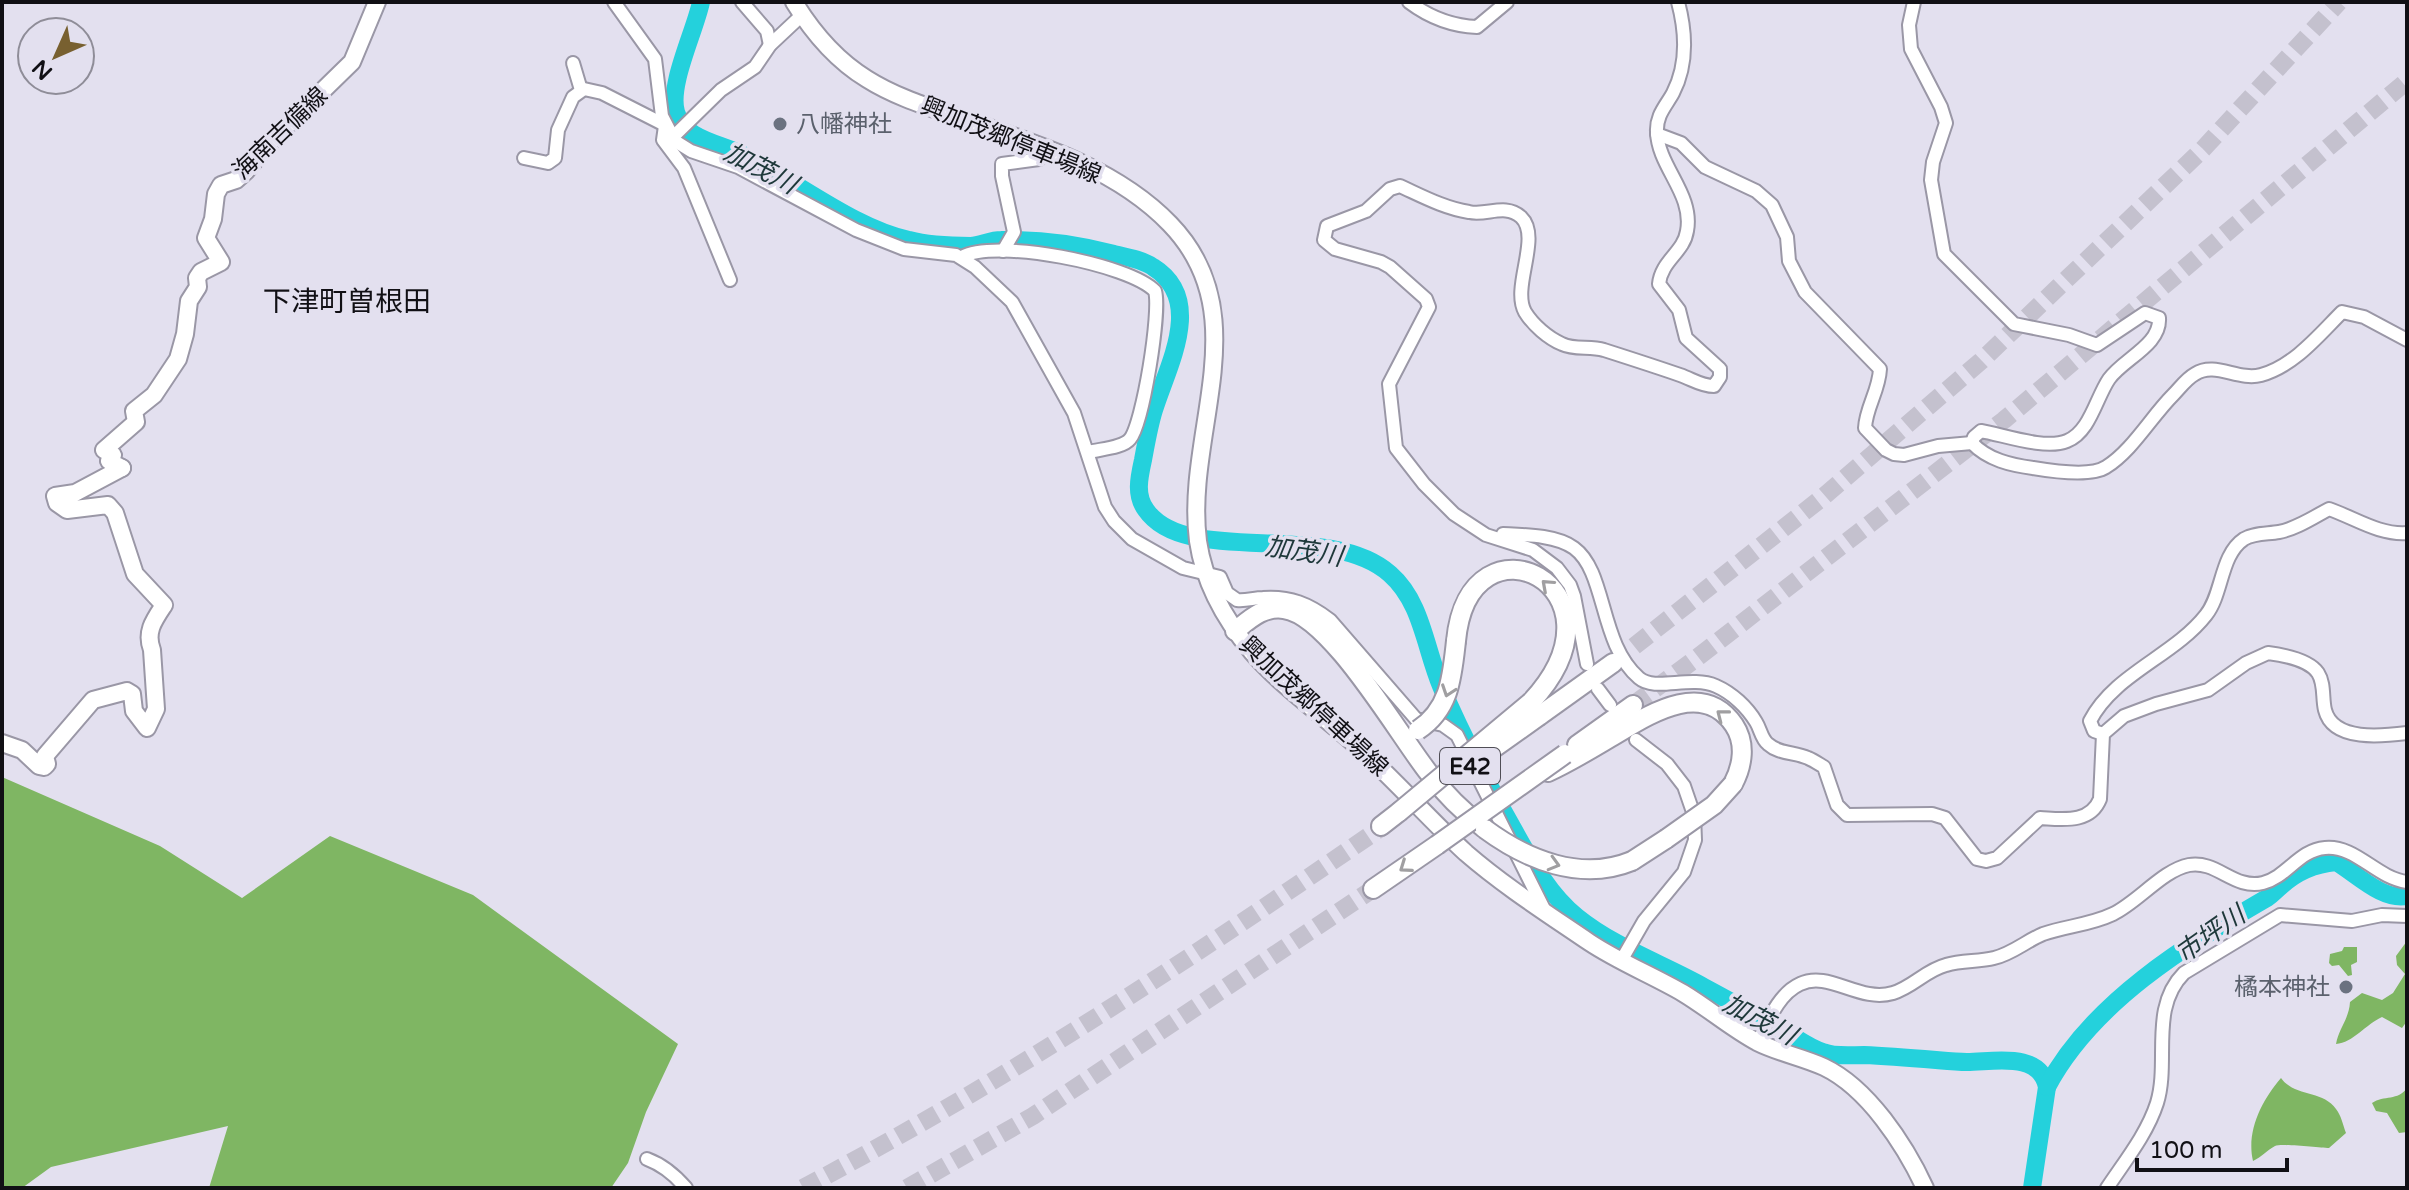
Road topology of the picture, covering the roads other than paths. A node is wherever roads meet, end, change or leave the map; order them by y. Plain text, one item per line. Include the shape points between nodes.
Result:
1 (377, 2) edge
2 (614, 2) edge
3 (742, 2) edge
4 (1409, 2) edge
5 (1507, 2) edge
6 (1678, 2) edge
7 (1914, 2) edge
8 (798, 8) edge
9 (770, 45) junction
10 (573, 63) dead end
11 (581, 90) junction
12 (670, 130) junction
13 (1657, 134) junction
14 (1050, 150) junction
15 (524, 158) dead end
16 (1003, 251) junction
17 (962, 257) junction
18 (730, 280) dead end
19 (2407, 340) edge
20 (1972, 443) junction
21 (1089, 452) junction
22 (1480, 532) junction
23 (2407, 533) edge
24 (1203, 567) junction
25 (1235, 631) junction
26 (1613, 663) tunnel mouth
27 (1587, 664) dead end
28 (1598, 689) dead end
29 (1610, 705) dead end
30 (1633, 705) tunnel mouth
31 (1535, 709) junction
32 (1409, 733) junction
33 (2407, 733) edge
34 (2103, 734) junction
35 (1636, 740) dead end
36 (2, 743) edge
37 (1567, 758) junction
38 (1382, 826) tunnel mouth
39 (2407, 882) edge
40 (1373, 889) tunnel mouth
41 (1544, 909) junction
42 (2406, 914) edge
43 (1622, 959) junction
44 (1758, 1042) junction
45 (647, 1159) dead end
46 (686, 1188) edge
47 (1925, 1188) edge
48 (2107, 1188) edge

1 - 36 main road, 海南吉備線 via 352,62 246,171 221,185 216,194 206,238 221,262 197,278 178,359 154,395 134,411 136,422 104,450 113,455 109,461 122,468 75,493 55,496 57,503 73,511 108,505 135,574 164,605 151,624 148,641 156,709 147,728 127,691 93,700 45,756 44,767
2 - 12 street via 657,63 660,104
3 - 9 street via 767,31
4 - 5 street via 1459,26 1477,27
6 - 13 street via 1685,41 1683,68 1658,117
7 - 20 street via 1911,49 1946,123 1931,180 1944,254 2014,324 2097,345 2145,313 2159,318 2155,336 2110,378 2086,423 2066,442 2043,444 1981,431
8 - 9 street
8 - 14 main road, 興加茂郷停車場線 via 833,53 872,82
9 - 12 street via 755,67
10 - 11 street
11 - 12 street via 602,93
11 - 15 street via 558,130 555,158 548,163
12 - 17 street via 691,151 738,167 856,230 904,249
12 - 18 street via 663,140 684,168
13 - 20 street via 1681,143 1705,167 1756,191 1772,205 1805,292 1880,369 1865,428 1886,450 1904,455
13 - 22 street via 1688,217 1687,234 1660,272 1659,284 1679,310 1686,338 1720,369 1714,386 1593,347 1565,346 1545,334 1525,312 1529,234 1515,212 1468,212 1400,186 1366,211 1325,230 1324,240 1335,249 1381,262 1426,299 1427,315 1389,384 1396,448 1424,484
14 - 16 street via 1039,159 1002,164 1014,232
14 - 24 main road, 興加茂郷停車場線 via 1099,172 1155,210 1184,240 1204,275 1215,337 1198,481 1196,526
16 - 17 street
16 - 21 street via 1096,264 1128,273 1155,291 1147,391 1133,434 1126,443
17 - 21 street via 1016,309 1074,413
19 - 20 street via 2364,317 2342,312 2299,355 2260,375 2206,368 2192,375 2104,469 2019,466 1983,455
21 - 24 street via 1105,507 1119,527 1183,568
22 - 27 street via 1533,550 1564,576 1579,612
22 - 34 street via 1551,540 1576,550 1596,583 1611,638 1640,679 1657,685 1693,680 1724,690 1749,712 1772,747 1824,767 1837,805 1847,815 1945,818 1977,859 1997,858 2040,818 2085,817 2096,808
23 - 34 street via 2378,530 2329,509 2281,532 2246,538 2230,556 2208,612 2182,641 2097,708 2090,721 2094,731
24 - 25 main road, 興加茂郷停車場線
24 - 41 street via 1220,577 1237,600 1282,598 1313,607 1337,627 1416,719 1457,735
25 - 32 highway via 1271,609 1307,618
25 - 41 main road, 興加茂郷停車場線 via 1278,679 1358,746 1462,849
26 - 31 highway, E42
28 - 29 street
30 - 37 highway, E42
31 -> 32 highway, bridge via 1566,638 1563,606 1547,582 1531,573 1500,571 1475,586 1463,604 1446,699 1433,719
31 - 38 highway, E42, bridge
32 -> 37 highway, bridge via 1445,792 1485,829 1522,852 1572,869 1603,869 1632,861 1666,839 1714,805 1733,784 1742,756 1737,731 1722,713 1700,703 1682,703
33 - 34 street via 2358,735 2339,727 2325,713 2319,675 2310,665 2268,653 2208,690 2124,716
35 - 43 street via 1679,777 1695,828 1684,872
37 -> 40 highway, E42, bridge
39 - 44 street via 2331,848 2313,850 2277,877 2257,884 2238,882 2207,865 2189,865 2111,915 2039,936 1999,957 1947,964 1896,992 1872,995 1827,981 1802,983 1782,998
41 - 43 main road, 興加茂郷停車場線
42 - 48 street via 2352,921 2280,915 2184,973 2165,1007 2158,1100
43 - 44 main road, 興加茂郷停車場線
44 - 47 main road, 興加茂郷停車場線 via 1823,1067 1855,1087 1908,1155
45 - 46 street

